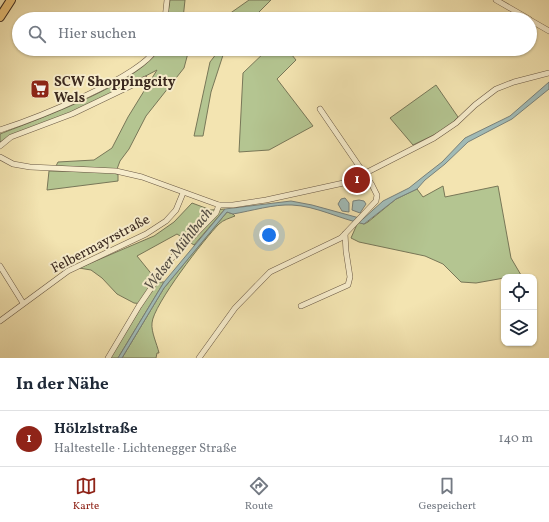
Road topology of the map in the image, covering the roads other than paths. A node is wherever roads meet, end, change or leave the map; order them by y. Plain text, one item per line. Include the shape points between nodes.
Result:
1 (5, 0) edge
2 (11, 0) edge
3 (167, 0) edge
4 (496, 0) edge
5 (0, 8) edge
6 (165, 12) edge
7 (517, 12) edge
8 (0, 17) edge
9 (537, 24) edge
10 (549, 31) edge
11 (150, 56) edge
12 (549, 73) edge
13 (145, 79) dead end
14 (320, 109) dead end
15 (0, 130) edge
16 (0, 146) edge
17 (0, 157) edge
18 (365, 174) junction
19 (182, 193) junction
20 (219, 205) junction
21 (345, 234) junction
22 (0, 266) edge
23 (23, 303) junction
24 (301, 306) dead end
25 (0, 321) edge
26 (108, 358) edge
27 (199, 358) edge

1 - 5 main road
2 - 8 main road
3 - 6 street
4 - 7 street
9 - 10 street
11 - 15 street via 136,69 82,97
12 - 18 street via 496,89 434,138
13 - 16 street via 72,114 12,137
14 - 18 street
17 - 19 street via 13,164 30,167 116,171 142,177
18 - 20 street via 330,187 266,200
18 - 21 street via 375,190 376,202
19 - 20 street
19 - 23 street, Felbermayrstraße via 176,210 166,221 136,239 68,271
20 - 26 street via 216,213 171,260
21 - 24 street via 350,277 348,285
21 - 27 street via 335,242 270,272 235,308
22 - 23 street
23 - 25 street, Felbermayrstraße

